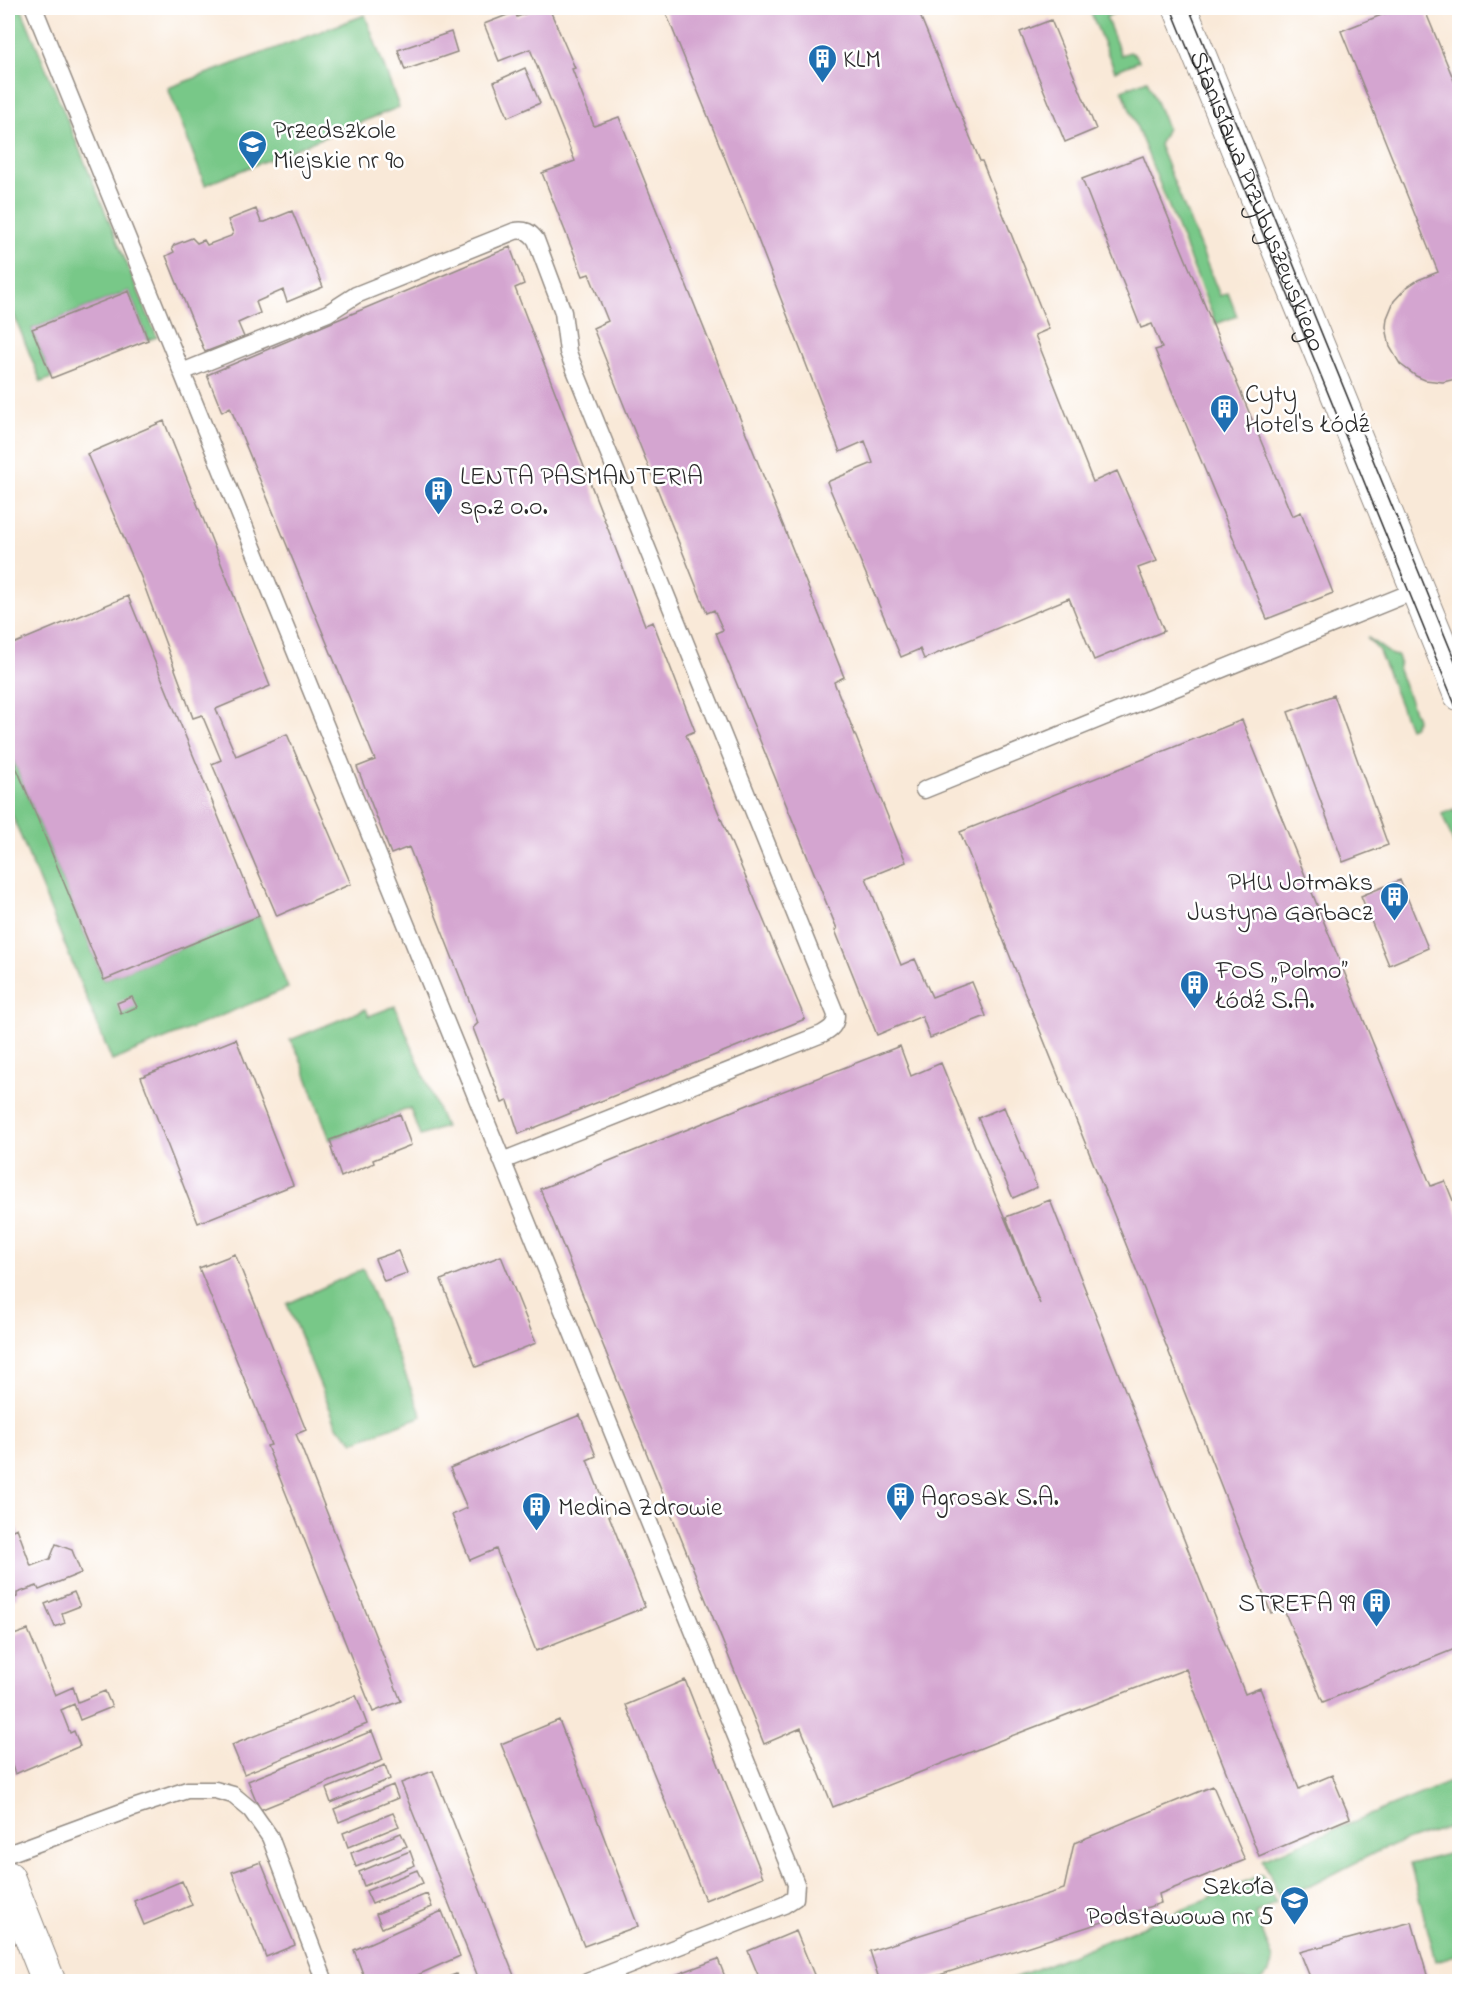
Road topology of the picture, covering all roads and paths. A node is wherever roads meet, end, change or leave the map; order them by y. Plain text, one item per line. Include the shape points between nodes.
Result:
1 (34, 8) edge
2 (1180, 8) edge
3 (182, 372) junction
4 (1417, 590) junction
5 (1460, 694) edge
6 (924, 790) dead end
7 (502, 1161) junction
8 (8, 1854) edge
9 (8, 1878) edge
10 (49, 1982) edge
11 (326, 1982) edge
12 (586, 1982) edge

1 - 3 lane
2 - 4 street, Stanisława Przybyszewskiego
3 - 7 lane
3 - 7 lane via 328,313 356,295 515,231 530,233 536,240 563,312 571,360 836,1021 822,1034
4 - 5 street, Stanisława Przybyszewskiego
4 - 6 lane
7 - 12 lane via 796,1884 795,1898 784,1905
8 - 11 lane via 187,1790 215,1790 233,1795 251,1810 270,1837
9 - 10 street

